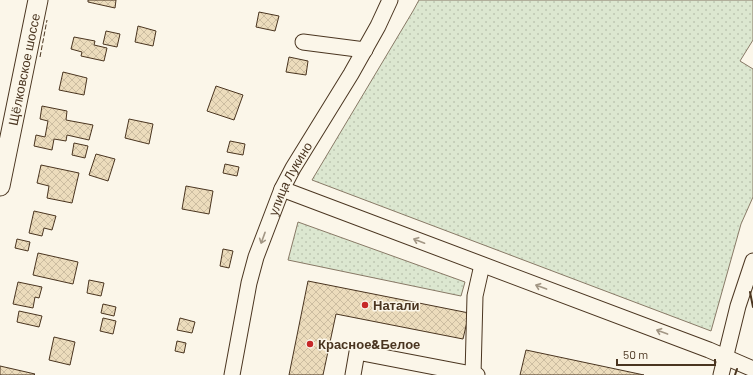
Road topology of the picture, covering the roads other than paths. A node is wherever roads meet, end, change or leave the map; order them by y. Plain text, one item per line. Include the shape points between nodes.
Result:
1 (38, 0) edge
2 (390, 0) edge
3 (302, 42) dead end
4 (365, 50) junction
5 (0, 186) edge
6 (282, 189) junction
7 (753, 261) edge
8 (482, 265) junction
9 (725, 356) junction
10 (406, 368) edge
11 (753, 369) edge
12 (232, 375) edge
13 (353, 375) edge
14 (474, 375) edge
15 (721, 375) edge

1 - 5 main road, Щёлковское шоссе
2 - 4 street, улица Лукино
3 - 4 street
4 - 6 street, улица Лукино
8 -> 6 street
6 -> 12 street, улица Лукино via 250,276
7 - 9 street
9 -> 8 street
8 - 14 street via 475,296
9 - 11 street
9 - 15 street
10 - 13 street via 357,352
10 - 14 street

